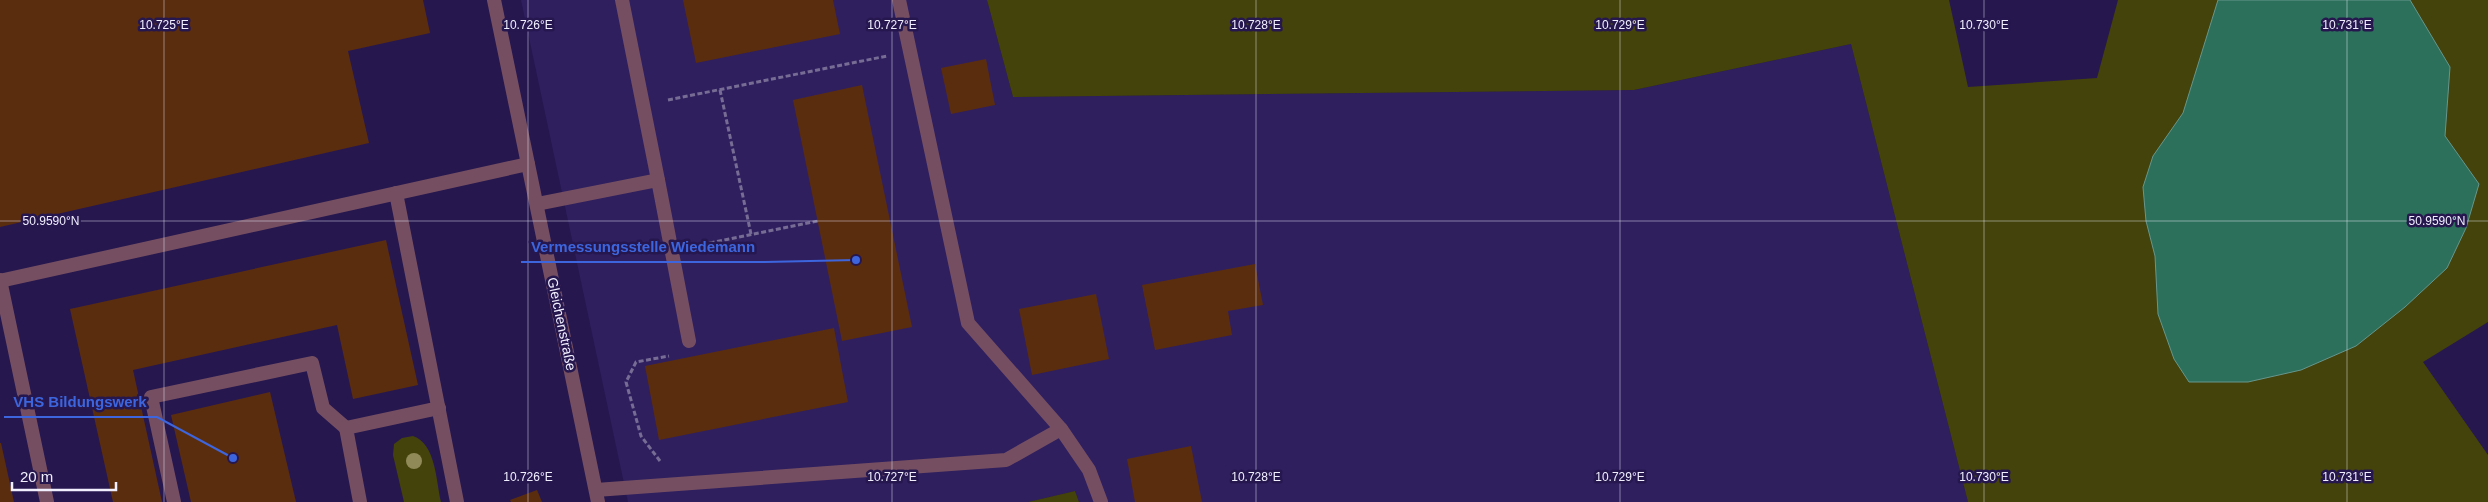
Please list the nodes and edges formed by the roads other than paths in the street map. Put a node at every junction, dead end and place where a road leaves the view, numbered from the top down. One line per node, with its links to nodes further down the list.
1 (494, 0): 4 (street, Gleichenstraße)
2 (622, 0): 5 (street)
3 (899, 0): 12 (street)
4 (528, 164): 6 (street); 7 (street, Gleichenstraße)
5 (658, 180): 7 (street); 9 (street)
6 (396, 193): 8 (street); 10 (street)
7 (536, 204): 13 (street, Gleichenstraße)
8 (0, 281): 14 (street)
9 (689, 341)
10 (439, 408): 11 (street); 17 (street)
11 (346, 428): 15 (street); 16 (street)
12 (1061, 429): 13 (street); 18 (street)
13 (597, 496)
14 (47, 502)
15 (174, 502)
16 (360, 502)
17 (457, 502)
18 (1101, 502)

